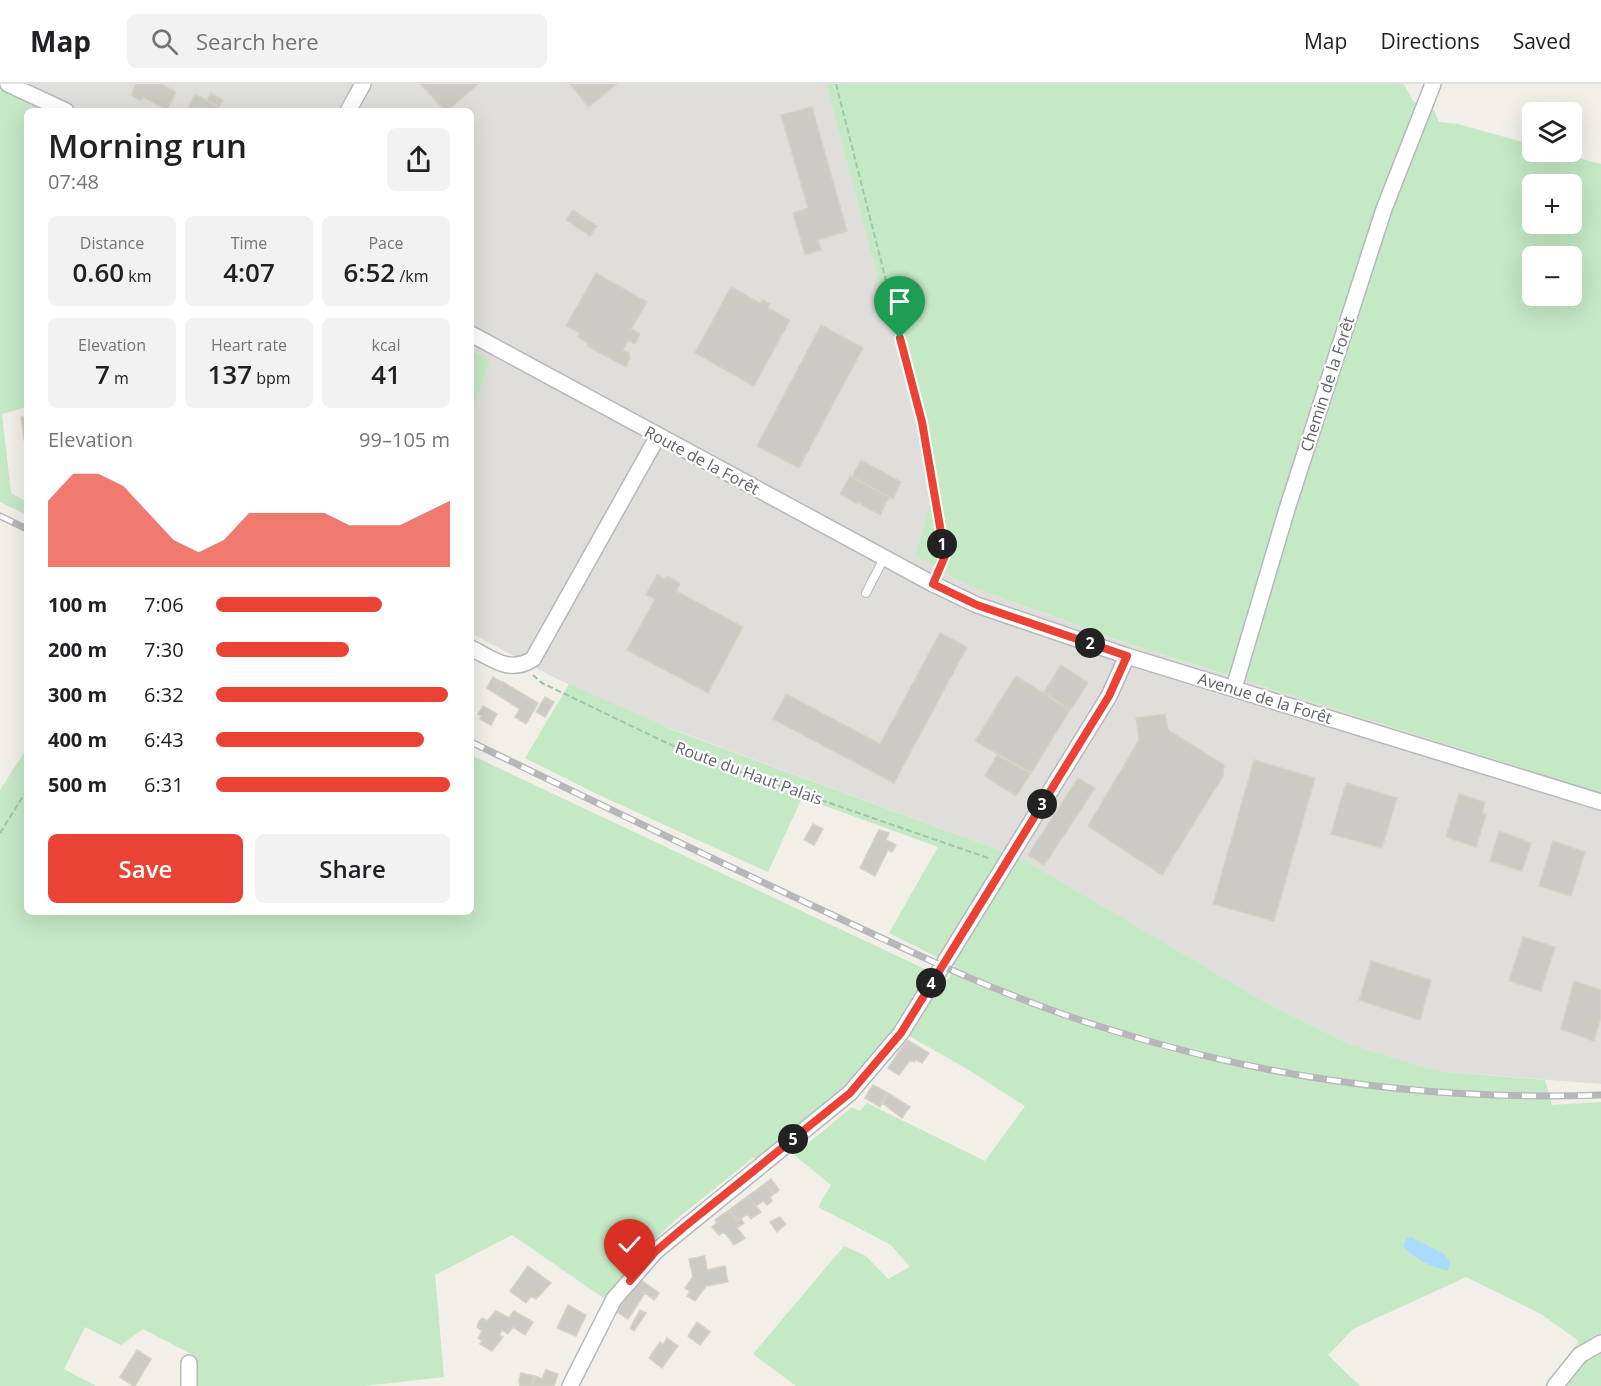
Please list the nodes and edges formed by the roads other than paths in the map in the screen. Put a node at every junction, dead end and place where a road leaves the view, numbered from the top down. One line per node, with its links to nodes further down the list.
1 (8, 84): 4 (street)
2 (363, 84): 5 (street)
3 (1433, 84): 13 (street, Chemin de la Forêt)
4 (60, 108)
5 (350, 108)
6 (474, 336): 7 (street, Route de la Forêt)
7 (658, 436): 8 (street, Route de la Forêt); 11 (street)
8 (884, 558): 9 (street, Route de la Forêt); 10 (lane)
9 (933, 584): 12 (street, Avenue de la Forêt)
10 (866, 593)
11 (474, 649)
12 (1127, 656): 13 (street, Avenue de la Forêt); 18 (street)
13 (1234, 688): 14 (street, Avenue de la Forêt)
14 (1601, 802)
15 (1601, 1343): 19 (street)
16 (189, 1363): 17 (street)
17 (189, 1386)
18 (570, 1386)
19 (1555, 1386)

